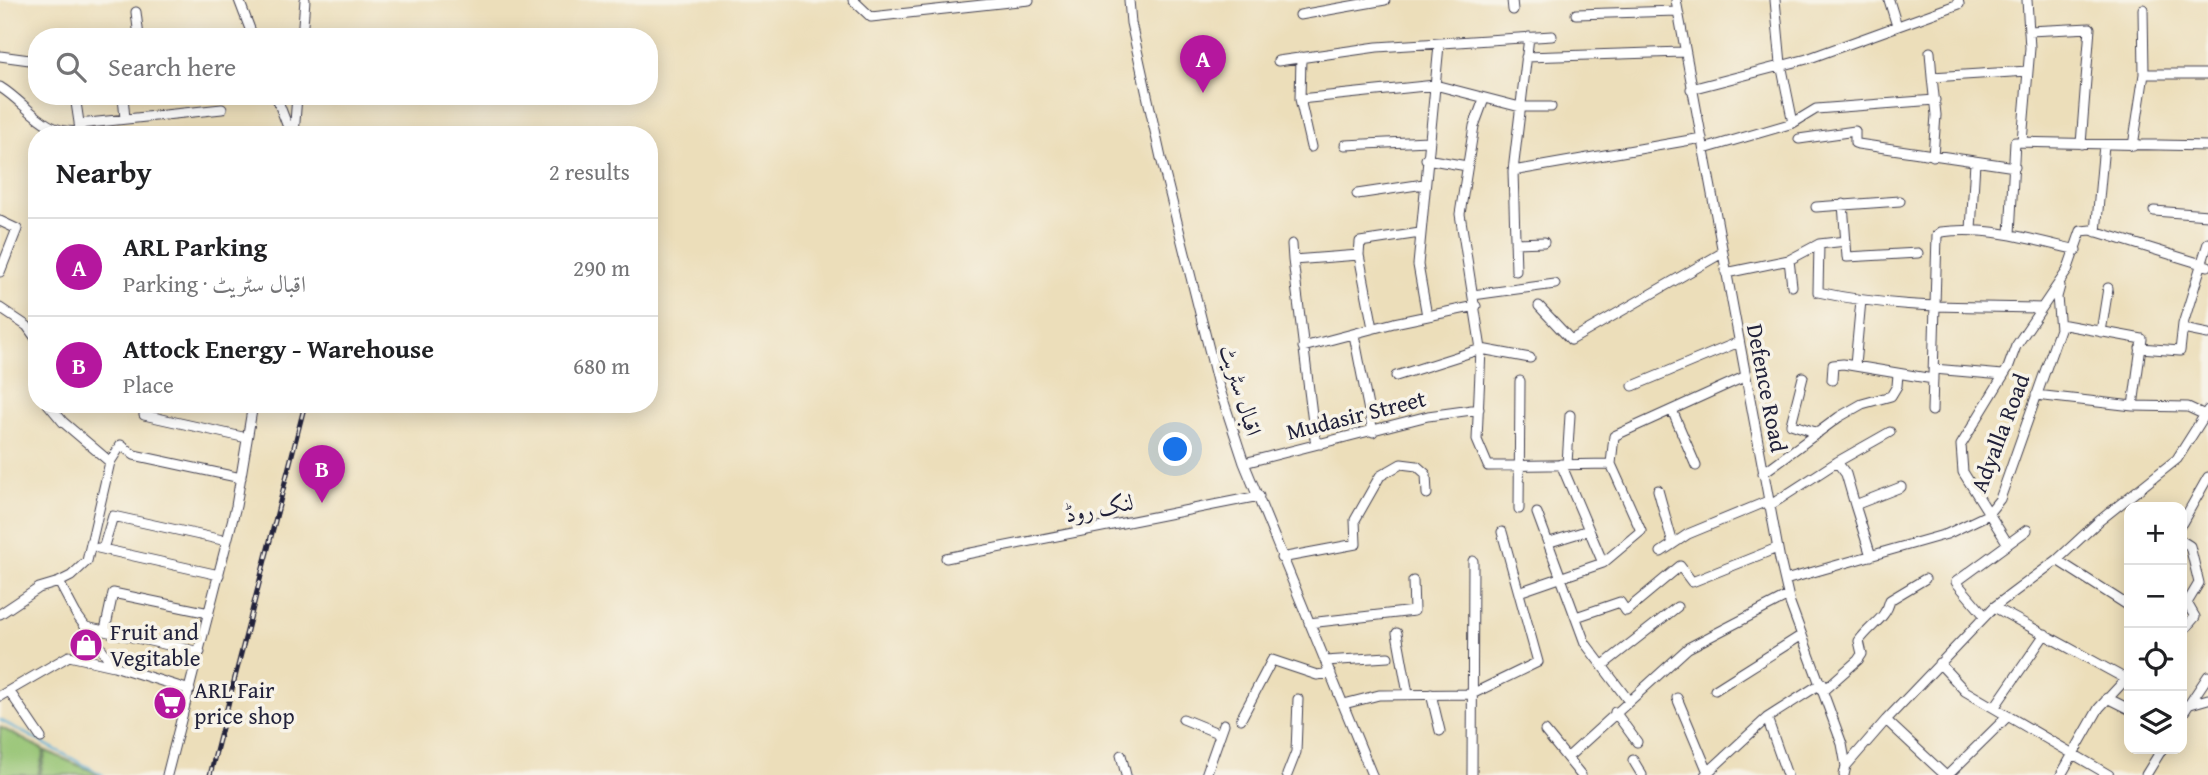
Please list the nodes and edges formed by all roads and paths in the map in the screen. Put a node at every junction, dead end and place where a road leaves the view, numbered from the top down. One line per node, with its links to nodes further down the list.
1 (239, 0): 21 (street)
2 (305, 0): 22 (street)
3 (1029, 0): 12 (street)
4 (1129, 0): 155 (street, اقبال سٹریٹ)
5 (1385, 0): 18 (street)
6 (1512, 0): 14 (street)
7 (1676, 0): 15 (street, Defence Road)
8 (1775, 0): 34 (street)
9 (1889, 0): 19 (street)
10 (1958, 0): 19 (street)
11 (2027, 0): 23 (street)
12 (855, 1)
13 (2143, 9): 36 (street)
14 (1513, 10)
15 (1677, 11): 17 (street); 27 (street, Defence Road)
16 (136, 12): 20 (street)
17 (1576, 14)
18 (1300, 15)
19 (1897, 26): 34 (street)
20 (138, 28)
21 (250, 28)
22 (303, 28)
23 (2029, 31): 35 (street); 63 (street)
24 (1552, 36): 25 (street)
25 (1529, 37): 26 (street); 31 (street)
26 (1439, 45): 30 (street); 39 (street)
27 (1683, 52): 31 (street); 41 (street, Defence Road)
28 (1930, 52): 38 (street)
29 (0, 56): 32 (street)
30 (1301, 57): 33 (street); 42 (street)
31 (1526, 57): 49 (street)
32 (28, 60)
33 (1278, 61)
34 (1781, 64): 41 (street); 53 (street)
35 (2028, 71): 38 (street); 62 (street)
36 (2144, 74): 37 (street); 66 (street)
37 (2208, 74)
38 (1932, 77): 44 (street)
39 (1435, 85): 42 (street); 43 (street); 61 (street)
40 (0, 87): 54 (street)
41 (1691, 89): 59 (street, Defence Road)
42 (1300, 99): 68 (street)
43 (1484, 99): 49 (street); 73 (street)
44 (1935, 100): 53 (street); 70 (street)
45 (76, 105): 55 (street)
46 (124, 105): 52 (street)
47 (280, 105): 57 (street)
48 (296, 105): 58 (street)
49 (1520, 107): 50 (street); 75 (street)
50 (1551, 107)
51 (222, 108): 52 (street)
52 (125, 119): 56 (street)
53 (1793, 123): 69 (street)
54 (47, 126)
55 (79, 126)
56 (96, 126)
57 (288, 126)
58 (293, 126)
59 (1702, 138): 69 (street, Defence Road); 75 (street)
60 (1799, 139): 70 (street)
61 (1428, 141): 64 (street); 71 (street)
62 (2022, 141): 63 (street); 74 (street)
63 (2081, 144): 65 (street)
64 (1345, 145)
65 (2104, 145): 66 (street); 85 (street)
66 (2133, 146): 67 (street)
67 (2208, 146)
68 (1311, 147)
69 (1703, 149): 95 (street, Defence Road)
70 (1933, 156): 72 (street)
71 (1426, 159): 73 (street); 76 (street)
72 (1975, 162): 74 (street); 84 (street)
73 (1466, 166): 108 (street)
74 (2015, 167): 87 (street)
75 (1513, 172): 90 (street)
76 (1424, 184): 77 (street); 86 (street)
77 (1357, 194)
78 (1900, 201): 79 (street)
79 (1843, 204): 80 (street); 88 (street)
80 (1816, 207)
81 (2154, 211): 82 (street)
82 (2208, 215)
83 (0, 221): 102 (street)
84 (1971, 230): 87 (street); 114 (street)
85 (2095, 232): 94 (street); 100 (street)
86 (1420, 233): 97 (street); 115 (street)
87 (2010, 234): 94 (street)
88 (1846, 241): 93 (street); 96 (street)
89 (1544, 242): 90 (street)
90 (1515, 243): 101 (street)
91 (2208, 243): 100 (street)
92 (1292, 244): 98 (street)
93 (1819, 244): 99 (street); 109 (street)
94 (2076, 250): 104 (street)
95 (1722, 253): 103 (street, Defence Road); 111 (street)
96 (1918, 253)
97 (1359, 255): 98 (street); 118 (street)
98 (1293, 260): 124 (street)
99 (1789, 260): 103 (street); 106 (street)
100 (2205, 265): 119 (street)
101 (1516, 271)
102 (0, 272)
103 (1726, 273): 123 (street, Defence Road)
104 (2061, 281): 113 (street); 116 (street, Adyalla Road)
105 (1555, 284): 108 (street)
106 (1792, 286)
107 (2108, 288): 120 (street)
108 (1474, 295): 110 (street)
109 (1861, 300): 114 (street); 128 (street)
110 (1476, 306): 115 (street); 126 (street)
111 (1539, 306)
112 (0, 308): 117 (street)
113 (2042, 308): 114 (street); 129 (street)
114 (1935, 309): 131 (street)
115 (1427, 316): 118 (street)
116 (2060, 324): 120 (street); 138 (street, Adyalla Road)
117 (28, 327)
118 (1373, 328): 122 (street)
119 (2183, 329): 121 (street); 125 (street)
120 (2101, 332): 125 (street)
121 (2208, 334)
122 (1354, 335): 124 (street); 148 (street)
123 (1739, 342): 133 (street, Defence Road); 137 (street)
124 (1303, 347): 152 (street)
125 (2140, 348): 139 (street)
126 (1481, 349): 127 (street); 132 (street); 140 (street)
127 (1530, 358)
128 (1855, 365): 130 (street); 135 (street)
129 (2006, 372): 131 (street); 172 (street)
130 (1898, 374): 131 (street); 150 (street)
131 (1933, 374): 142 (street)
132 (1396, 376)
133 (1744, 377): 141 (street); 160 (street, Defence Road)
134 (1803, 377): 150 (street)
135 (1832, 380)
136 (1520, 381): 158 (street)
137 (1633, 386)
138 (2036, 395): 139 (street); 172 (street, Adyalla Road)
139 (2133, 407): 145 (street)
140 (1479, 410): 148 (street, Mudasir Street); 158 (street)
141 (1672, 410): 157 (street); 159 (street)
142 (1932, 411)
143 (56, 413): 153 (street)
144 (251, 413): 151 (street)
145 (2206, 413): 189 (street)
146 (144, 415): 151 (street)
147 (1570, 415): 156 (street)
148 (1373, 432): 152 (street, Mudasir Street)
149 (1890, 432): 154 (street)
150 (1818, 433): 160 (street)
151 (247, 438): 162 (street)
152 (1321, 444): 155 (street, Mudasir Street)
153 (110, 462): 162 (street); 181 (street)
154 (1837, 462): 167 (street); 168 (street)
155 (1244, 463): 166 (street, اقبال سٹریٹ)
156 (1564, 464): 157 (street); 158 (street); 173 (street)
157 (1611, 464): 190 (street)
158 (1518, 465): 169 (street)
159 (1696, 466)
160 (1763, 474): 167 (street, Defence Road)
161 (2208, 477): 171 (street)
162 (242, 478): 176 (street)
163 (1901, 487): 168 (street)
164 (1658, 489): 178 (street)
165 (1427, 494): 187 (street)
166 (1259, 496): 186 (street, لنک روڈ); 187 (street, اقبال سٹریٹ)
167 (1769, 503): 178 (street); 182 (street, Defence Road)
168 (1855, 505): 185 (street)
169 (1519, 509)
170 (1537, 513): 177 (street)
171 (2187, 514)
172 (1987, 515): 179 (street); 185 (street, Adyalla Road)
173 (1589, 530): 177 (street); 190 (street)
174 (2027, 530): 179 (street)
175 (1502, 532): 197 (street)
176 (227, 541): 183 (street); 191 (street)
177 (1550, 542): 192 (street)
178 (1673, 544): 184 (street)
179 (2008, 544): 204 (street)
180 (2187, 544): 208 (street)
181 (90, 546): 183 (street); 196 (street)
182 (1777, 548): 194 (street, Defence Road); 205 (street)
183 (103, 549): 191 (street)
184 (1661, 552)
185 (1871, 556): 194 (street, Adyalla Road)
186 (946, 558)
187 (1281, 558): 206 (street, اقبال سٹریٹ)
188 (1473, 561): 229 (street)
189 (2057, 561): 199 (street); 201 (street)
190 (1603, 563): 192 (street)
191 (219, 575): 202 (street)
192 (1562, 576): 197 (street); 205 (street)
193 (1925, 579): 223 (street)
194 (1785, 580): 198 (street, Defence Road)
195 (1413, 581): 206 (street)
196 (60, 582): 203 (street); 207 (street)
197 (1519, 592): 229 (street)
198 (1788, 596): 212 (street, Defence Road); 235 (street)
199 (2124, 603)
200 (1677, 607): 217 (street)
201 (1994, 607): 204 (street); 211 (street)
202 (209, 613): 209 (street); 213 (street)
203 (0, 614)
204 (1985, 616): 216 (street)
205 (1576, 617): 217 (street)
206 (1309, 624): 215 (street, اقبال سٹریٹ)
207 (86, 627): 209 (street); 218 (street)
208 (2185, 628)
209 (105, 630): 213 (street)
210 (1397, 634): 227 (street)
211 (2045, 634): 220 (street); 240 (street)
212 (1802, 635): 223 (street, Defence Road); 225 (street)
213 (200, 652): 224 (street)
214 (1388, 657): 215 (street)
215 (1325, 661): 219 (street, اقبال سٹریٹ)
216 (1939, 663): 240 (street); 246 (street)
217 (1603, 665): 235 (street)
218 (114, 666): 224 (street); 226 (street)
219 (1331, 673): 237 (street, اقبال سٹریٹ); 245 (street)
220 (2124, 675)
221 (2208, 676): 236 (street)
222 (2124, 680): 232 (street)
223 (1823, 686): 243 (street); 258 (street, Defence Road)
224 (190, 690): 261 (street)
225 (1715, 690)
226 (10, 692): 230 (street); 251 (street)
227 (1408, 694): 228 (street); 237 (street)
228 (1431, 694): 229 (street); 248 (street)
229 (1472, 694): 265 (street)
230 (0, 696)
231 (1677, 698): 259 (street)
232 (2107, 698): 239 (street); 253 (street)
233 (1298, 699): 263 (street)
234 (2208, 699): 238 (street)
235 (1628, 700): 241 (street)
236 (2187, 703)
237 (1345, 704): 264 (street, اقبال سٹریٹ)
238 (2187, 705)
239 (2124, 706)
240 (1994, 708): 242 (street)
241 (1615, 712): 252 (street); 256 (street)
242 (2008, 716): 253 (street); 269 (street)
243 (1767, 718): 259 (street); 268 (street)
244 (1183, 719): 250 (street)
245 (1241, 719)
246 (1886, 720): 258 (street); 269 (street)
247 (1224, 724): 250 (street)
248 (1440, 731)
249 (1545, 731): 256 (street)
250 (1220, 734): 262 (street)
251 (41, 738)
252 (1637, 742)
253 (2073, 753): 270 (street); 271 (street)
254 (2159, 754): 272 (street)
255 (1121, 755): 260 (street)
256 (1567, 758): 266 (street)
257 (1633, 760): 267 (street)
258 (1845, 771)
259 (1709, 772)
260 (1123, 774)
261 (167, 775)
262 (1207, 775)
263 (1287, 775)
264 (1372, 775)
265 (1472, 775)
266 (1581, 775)
267 (1642, 775)
268 (1787, 775)
269 (1946, 775)
270 (2060, 775)
271 (2109, 775)
272 (2146, 775)

